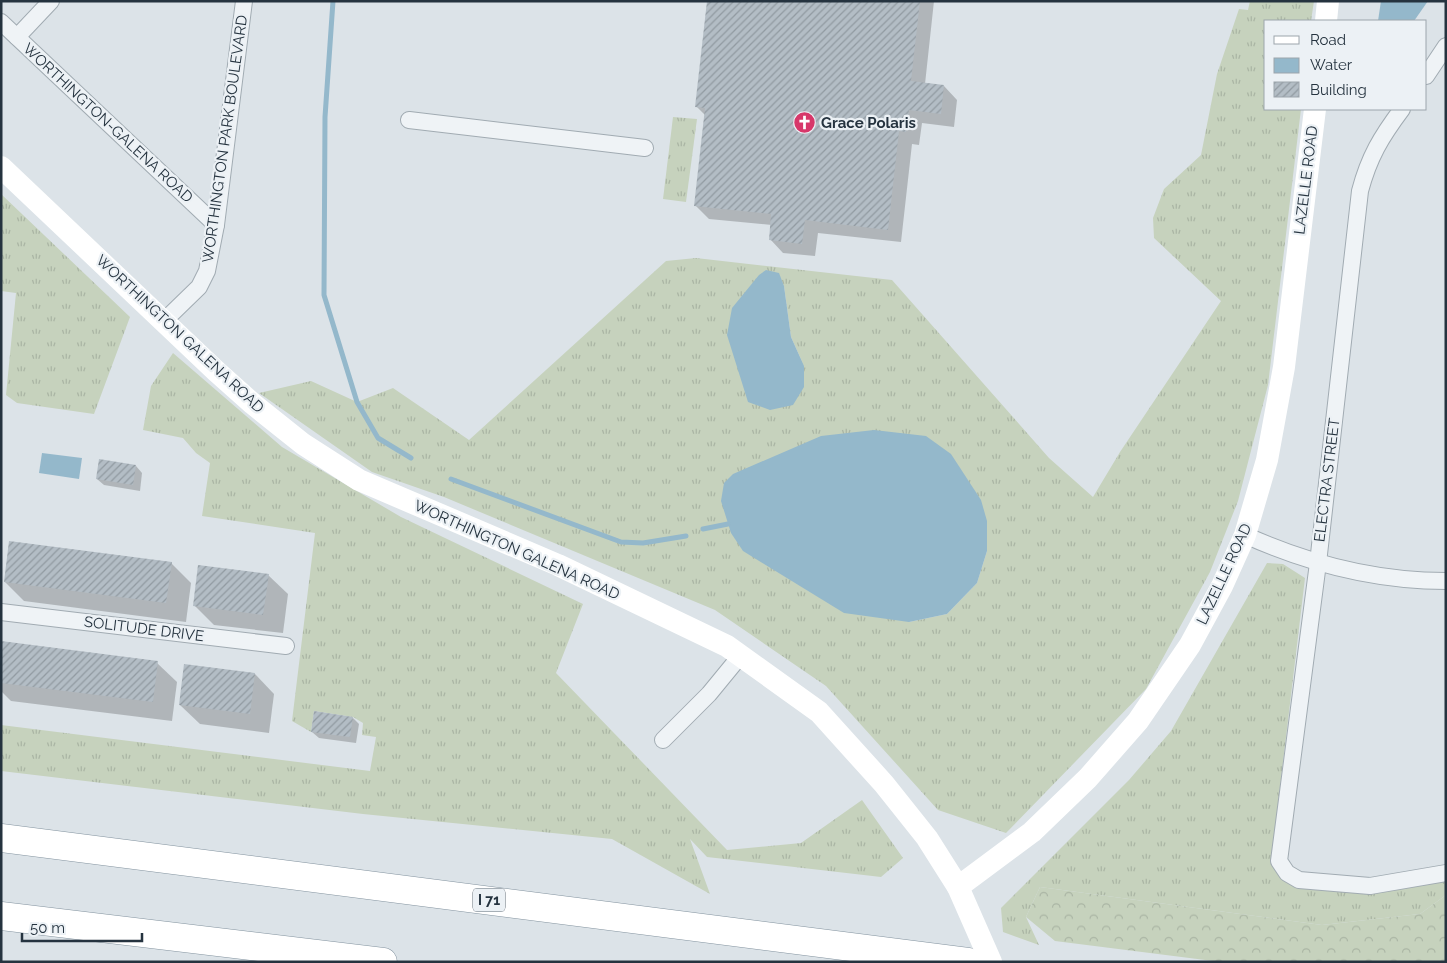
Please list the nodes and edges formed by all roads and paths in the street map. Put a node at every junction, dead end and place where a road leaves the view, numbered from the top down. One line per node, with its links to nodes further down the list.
1 (51, 1): 6 (street)
2 (244, 1): 14 (street, WORTHINGTON PARK BOULEVARD)
3 (1328, 1): 4 (street)
4 (1326, 20)
5 (1, 22): 6 (street, WORTHINGTON-GALENA ROAD)
6 (17, 37): 14 (street, WORTHINGTON-GALENA ROAD)
7 (1446, 46): 8 (street)
8 (1427, 74)
9 (1315, 110): 16 (street, LAZELLE ROAD)
10 (1401, 110): 17 (street, ELECTRA STREET)
11 (408, 120): 12 (street)
12 (645, 148)
13 (1, 166): 15 (street, WORTHINGTON GALENA ROAD)
14 (216, 224): 15 (street, WORTHINGTON PARK BOULEVARD)
15 (164, 321): 21 (street, WORTHINGTON GALENA ROAD)
16 (1245, 535): 17 (street); 25 (street, LAZELLE ROAD)
17 (1318, 563): 18 (street); 24 (street, ELECTRA STREET)
18 (1446, 582)
19 (1, 612): 20 (street, SOLITUDE DRIVE)
20 (286, 646)
21 (742, 655): 22 (street); 25 (street, WORTHINGTON GALENA ROAD)
22 (662, 740)
23 (1, 838): 28 (highway, I 71)
24 (1446, 873)
25 (958, 887): 29 (street, WORTHINGTON GALENA ROAD)
26 (1, 916): 27 (highway)
27 (383, 962)
28 (968, 962)
29 (991, 962)

